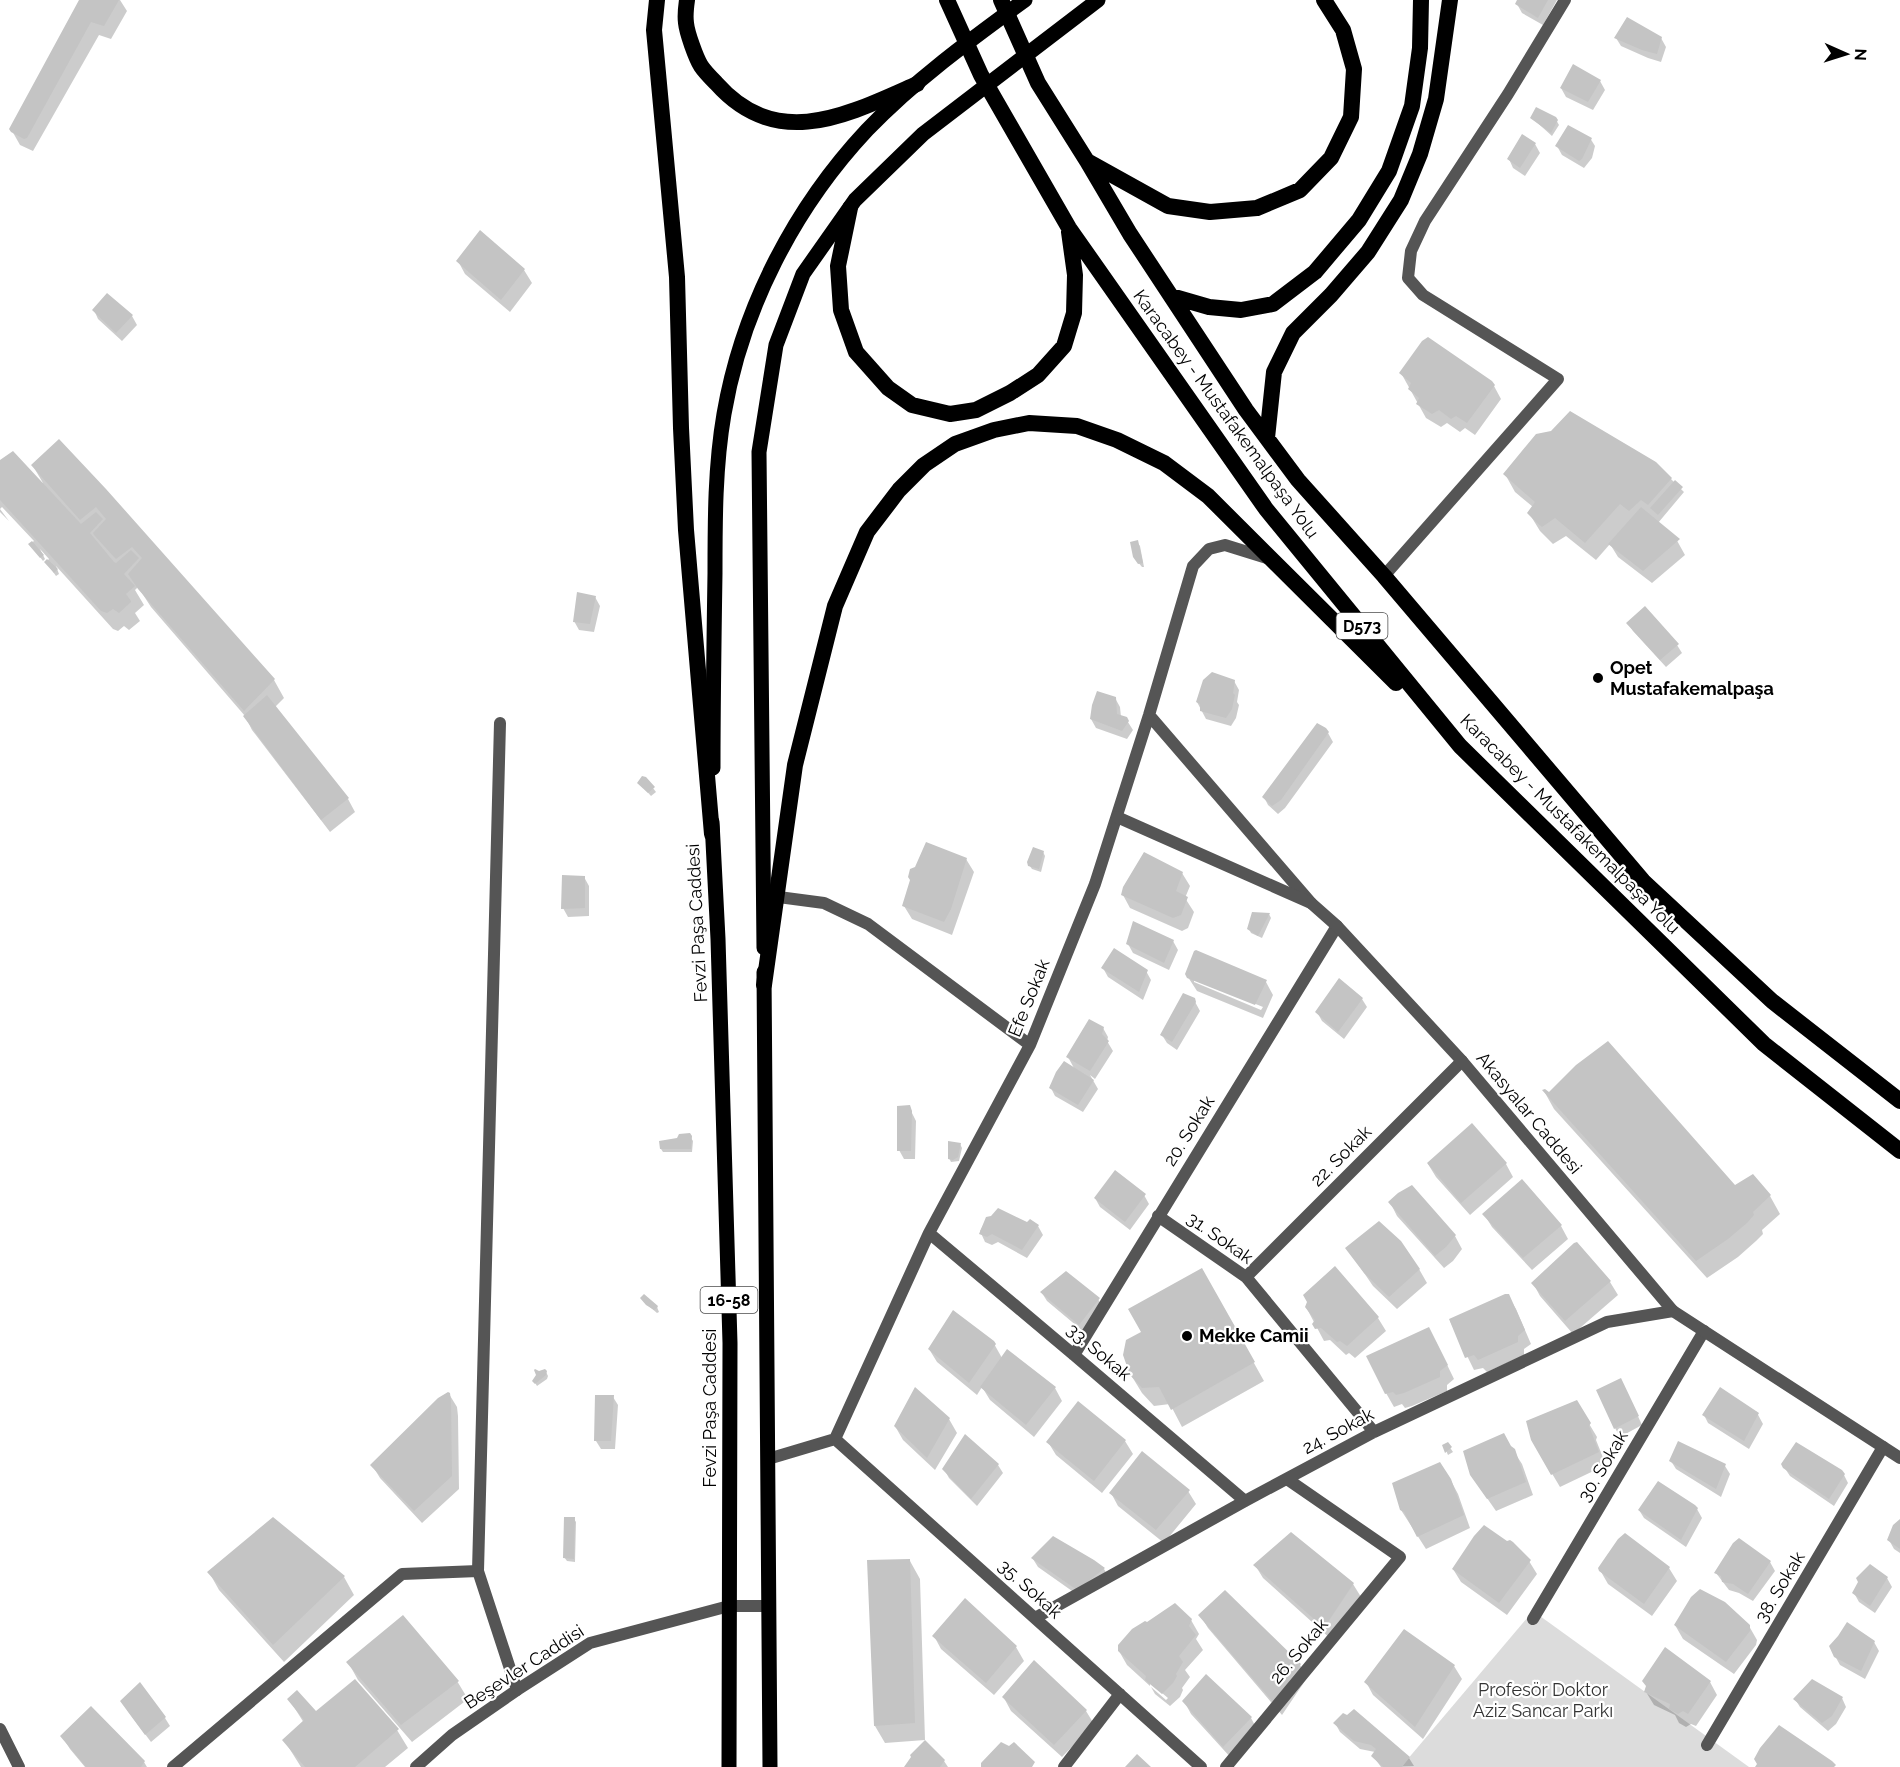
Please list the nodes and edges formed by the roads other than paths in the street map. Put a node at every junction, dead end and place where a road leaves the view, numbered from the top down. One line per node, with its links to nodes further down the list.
1 (657, 0): 23 (highway)
2 (687, 0): 11 (highway)
3 (947, 0): 14 (highway, Karacabey - Mustafakemalpaşa Yolu / D573)
4 (1001, 0): 12 (highway, Karacabey - Mustafakemalpaşa Yolu / D573)
5 (1025, 0): 11 (main road, Fevzi Paşa Caddesi)
6 (1098, 0): 13 (main road)
7 (1324, 0): 12 (highway)
8 (1421, 0): 15 (highway)
9 (1450, 0): 16 (highway)
10 (1565, 0): 18 (street)
11 (917, 84): 23 (main road, Fevzi Paşa Caddesi)
12 (1087, 160): 15 (highway, Karacabey - Mustafakemalpaşa Yolu / D573)
13 (850, 208): 14 (highway); 24 (main road)
14 (1069, 228): 21 (highway, Karacabey - Mustafakemalpaşa Yolu / D573)
15 (1171, 296): 16 (highway, Karacabey - Mustafakemalpaşa Yolu / D573)
16 (1267, 438): 18 (highway, Karacabey - Mustafakemalpaşa Yolu / D573)
17 (1272, 560): 19 (street, Efe Sokak); 21 (highway); 24 (highway)
18 (1384, 576): 30 (highway, Karacabey - Mustafakemalpaşa Yolu / D573)
19 (1149, 715): 22 (street, Efe Sokak); 25 (street)
20 (500, 723): 45 (street)
21 (1460, 746): 31 (highway, Karacabey - Mustafakemalpaşa Yolu / D573)
22 (1117, 817): 25 (street, Akasyalar Caddesi); 28 (street, Efe Sokak)
23 (712, 834): 46 (main road, Fevzi Paşa Caddesi / 16-58)
24 (770, 896): 27 (highway); 28 (street)
25 (1311, 903): 26 (street, Akasyalar Caddesi)
26 (1337, 926): 29 (street, Akasyalar Caddesi); 32 (street, 20. Sokak)
27 (764, 986): 42 (main road, 16-58)
28 (1030, 1045): 33 (street, Efe Sokak)
29 (1462, 1061): 34 (street, 22. Sokak); 35 (street, Akasyalar Caddesi)
30 (1900, 1101)
31 (1900, 1151)
32 (1158, 1216): 34 (street, 31. Sokak); 37 (street, 20. Sokak)
33 (929, 1233): 37 (street, 33. Sokak); 39 (street, Efe Sokak)
34 (1246, 1277): 38 (street, 31. Sokak)
35 (1673, 1311): 36 (street, Akasyalar Caddesi); 38 (street, 24. Sokak)
36 (1704, 1331): 40 (street, Akasyalar Caddesi); 49 (street, 30. Sokak)
37 (1074, 1355): 44 (street, 33. Sokak)
38 (1374, 1432): 43 (street, 24. Sokak)
39 (835, 1439): 42 (street); 48 (street, 35. Sokak)
40 (1883, 1448): 41 (street, Akasyalar Caddesi); 53 (street, 38. Sokak)
41 (1900, 1458)
42 (768, 1459): 47 (main road, 16-58)
43 (1287, 1479): 44 (street, 24. Sokak); 61 (street, 26. Sokak)
44 (1245, 1501): 48 (street, 24. Sokak)
45 (478, 1571): 50 (street); 55 (street)
46 (729, 1606): 47 (street, Beşevler Caddisi); 50 (street, Beşevler Caddisi); 57 (main road, Fevzi Paşa Caddesi / 16-58)
47 (770, 1606): 58 (main road, 16-58)
48 (1035, 1618): 51 (street, 35. Sokak)
49 (1533, 1619)
50 (517, 1690): 56 (street, Beşevler Caddisi)
51 (1120, 1694): 59 (street); 60 (street, 35. Sokak)
52 (0, 1729): 54 (street)
53 (1707, 1745)
54 (19, 1767)
55 (172, 1767)
56 (416, 1767)
57 (729, 1767)
58 (770, 1767)
59 (1065, 1767)
60 (1201, 1767)
61 (1226, 1767)

